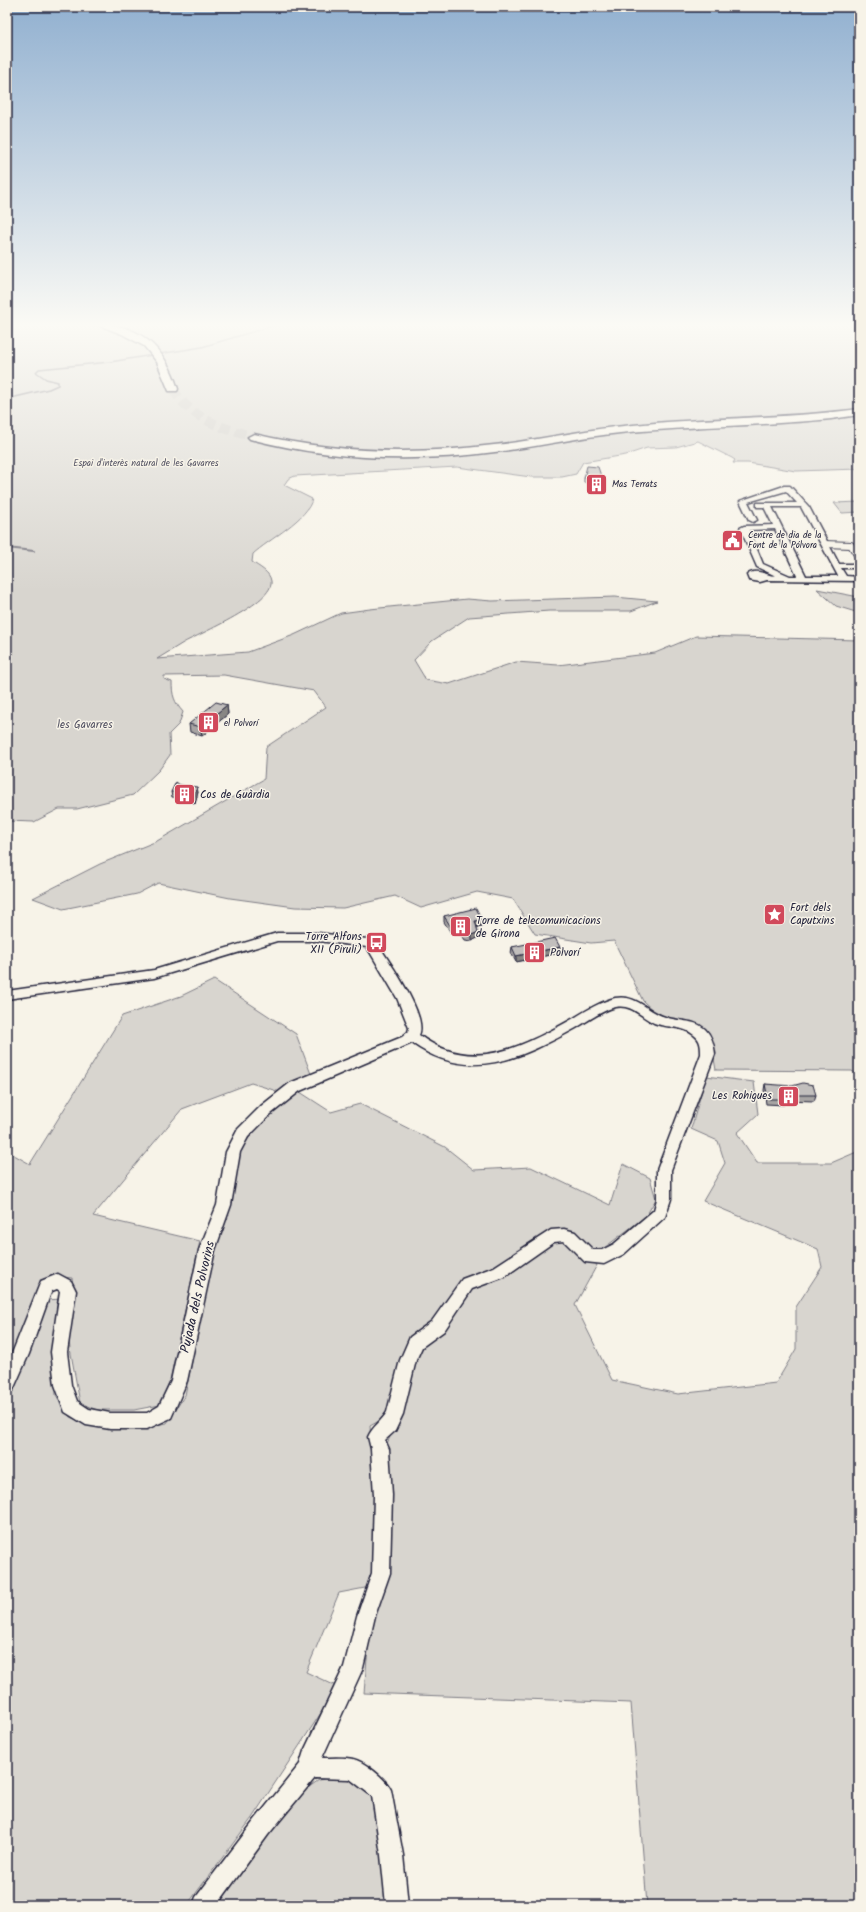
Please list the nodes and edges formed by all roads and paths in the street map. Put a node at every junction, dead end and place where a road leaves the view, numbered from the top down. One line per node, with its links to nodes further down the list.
1 (857, 412): 2 (highway)
2 (254, 437)
3 (746, 505): 4 (street); 5 (street); 6 (street)
4 (767, 505): 5 (street); 7 (street)
5 (803, 505): 8 (street)
6 (753, 520)
7 (778, 527): 13 (street); 14 (street)
8 (825, 544): 9 (street); 10 (street)
9 (859, 558)
10 (837, 566): 11 (street); 15 (street)
11 (859, 566)
12 (766, 578): 13 (street)
13 (791, 579): 14 (street)
14 (803, 579): 15 (street)
15 (844, 579): 16 (street)
16 (859, 579)
17 (7, 995): 18 (street)
18 (412, 1036): 19 (street, Pujada dels Polvorins); 20 (street)
19 (7, 1384)
20 (310, 1768): 21 (street); 22 (street)
21 (204, 1905)
22 (397, 1905)

